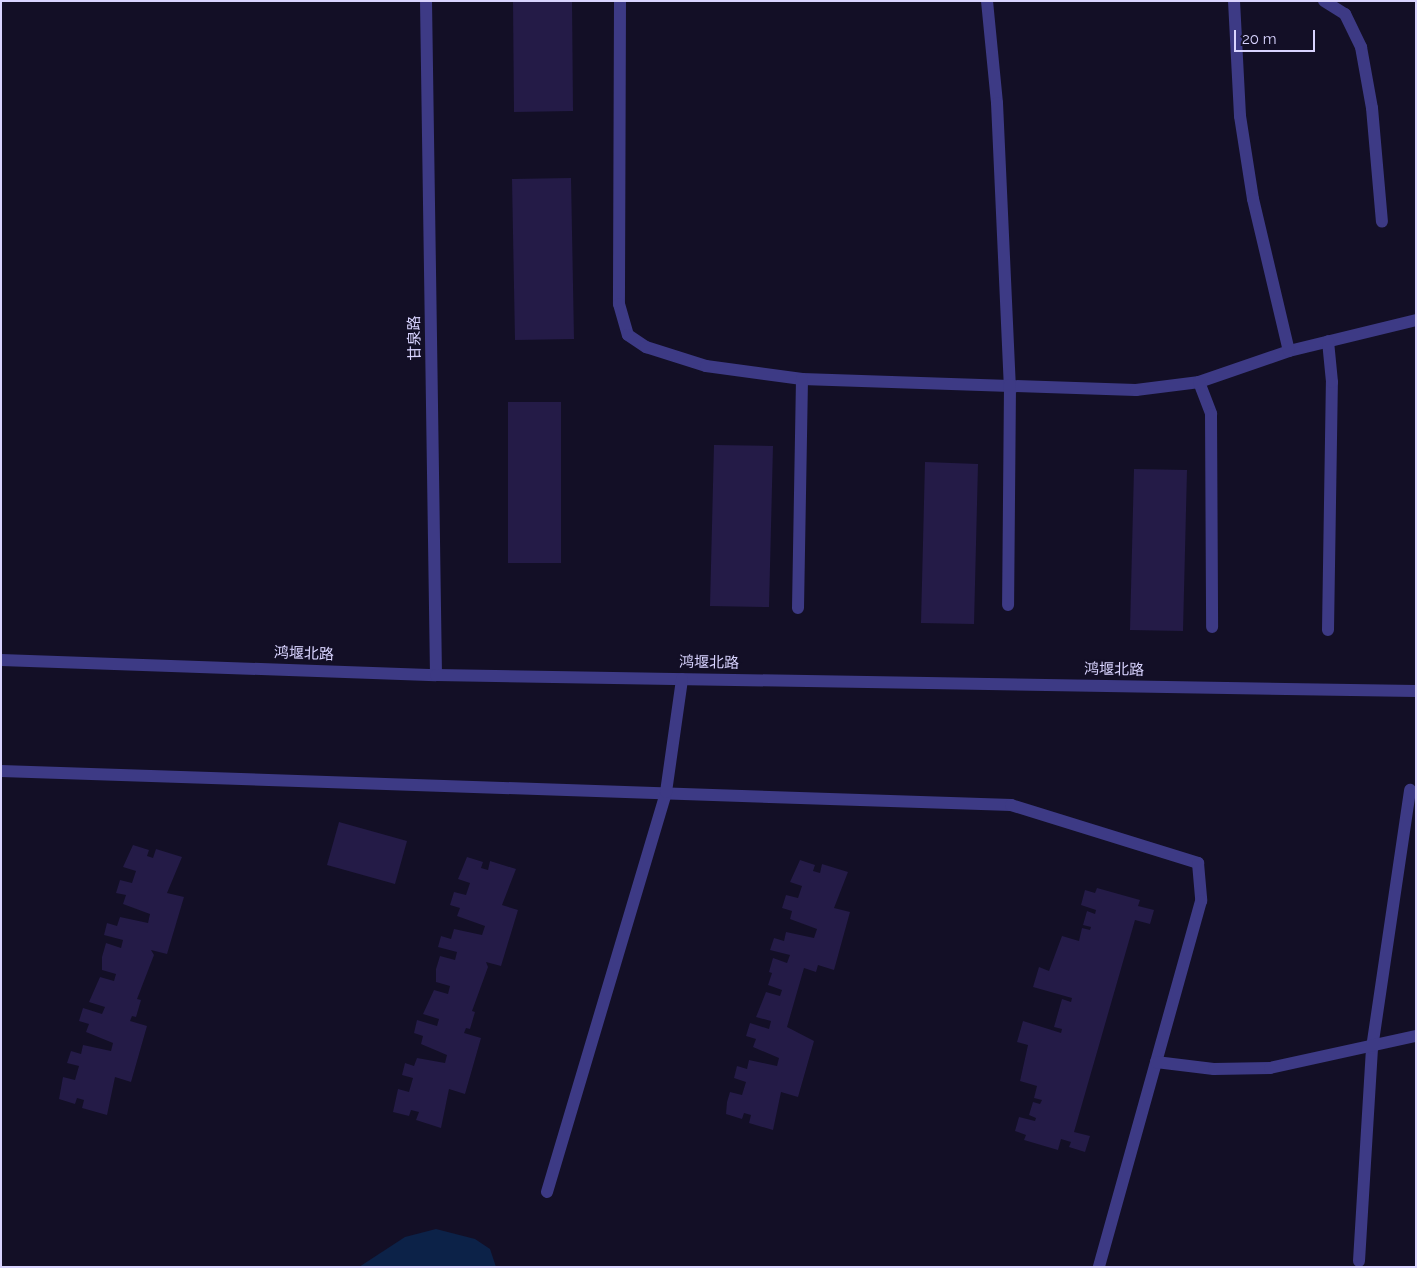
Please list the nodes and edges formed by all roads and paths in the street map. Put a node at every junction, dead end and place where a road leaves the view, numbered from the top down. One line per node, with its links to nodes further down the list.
1 (426, 1): 18 (street, 甘泉路)
2 (620, 1): 10 (street)
3 (987, 1): 12 (street)
4 (1234, 1): 9 (street)
5 (1324, 1): 6 (street)
6 (1382, 222)
7 (1416, 320): 8 (street)
8 (1328, 342): 9 (street); 16 (street)
9 (1288, 351): 11 (street)
10 (802, 379): 12 (street); 14 (street)
11 (1199, 382): 12 (street); 15 (street)
12 (1010, 385): 13 (street)
13 (1008, 605)
14 (798, 608)
15 (1212, 627)
16 (1328, 630)
17 (1, 660): 18 (street, 鸿堰北路)
18 (436, 675): 19 (street, 鸿堰北路)
19 (682, 679): 20 (street, 鸿堰北路); 23 (street)
20 (1416, 691)
21 (1, 771): 23 (street)
22 (1410, 790): 25 (street)
23 (666, 792): 26 (street); 27 (street)
24 (1416, 1036): 25 (street)
25 (1372, 1048): 26 (street); 28 (street)
26 (1156, 1062): 29 (street)
27 (547, 1192)
28 (1359, 1261)
29 (1099, 1267)

